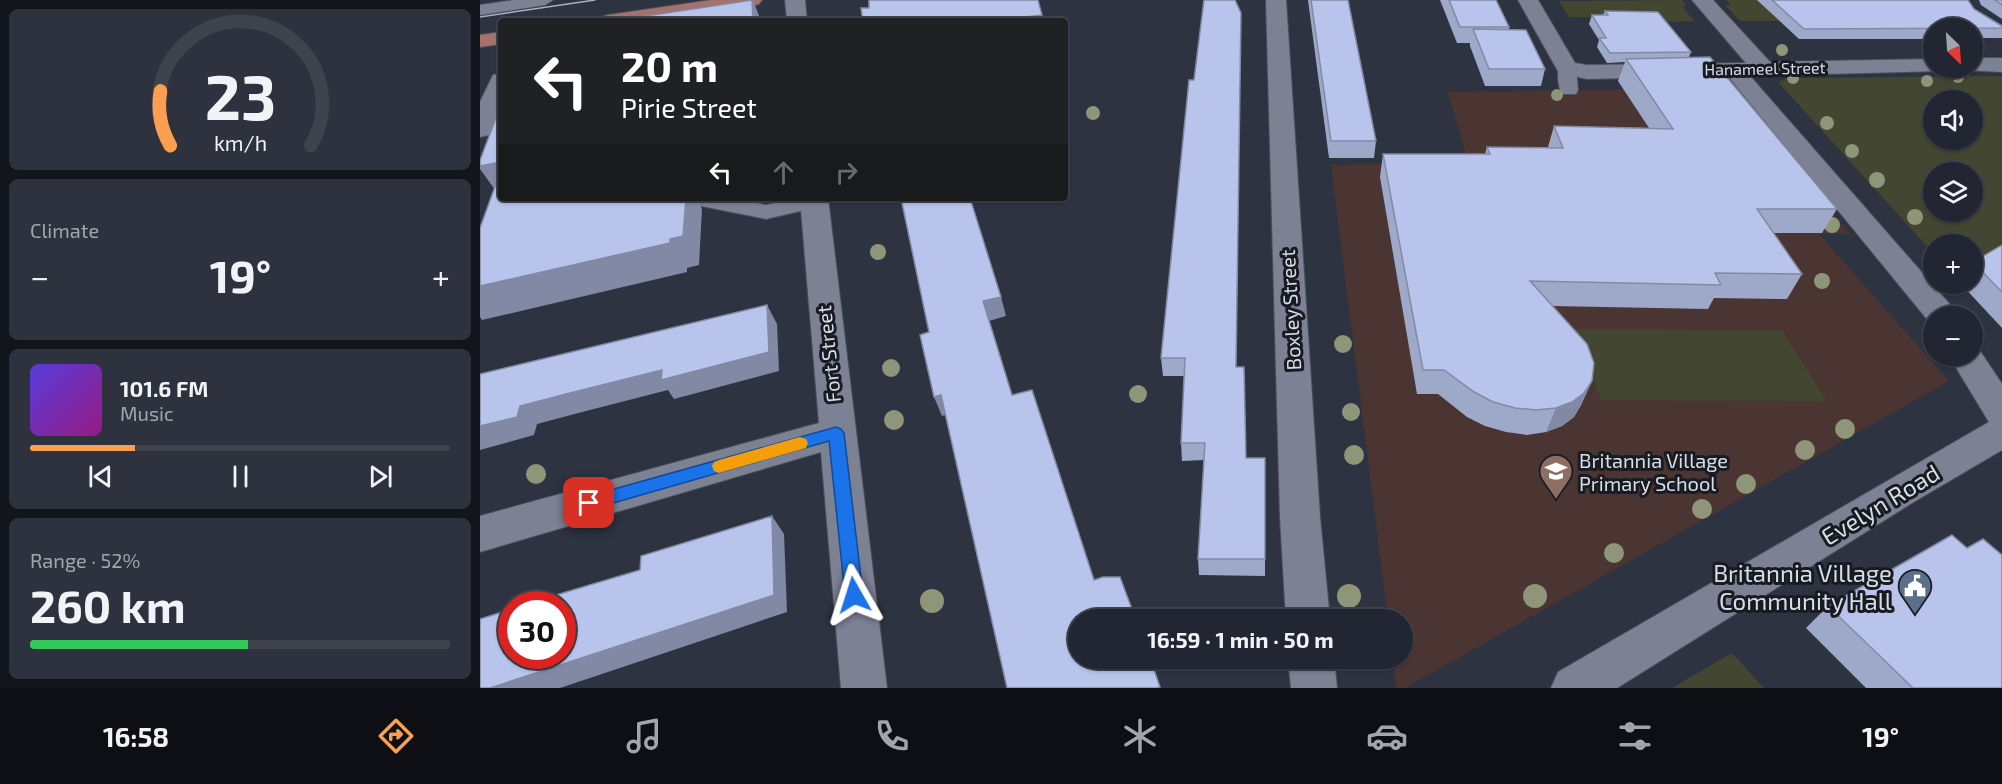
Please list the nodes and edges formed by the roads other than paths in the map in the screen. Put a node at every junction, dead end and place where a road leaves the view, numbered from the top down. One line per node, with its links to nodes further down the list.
1 (545, 0): 7 (lane)
2 (752, 0): 8 (main road)
3 (795, 0): 9 (street)
4 (1276, 0): 27 (street, Boxley Street)
5 (1528, 0): 15 (street, Hanameel Street)
6 (1702, 0): 15 (street)
7 (480, 10)
8 (629, 18)
9 (796, 18)
10 (498, 38): 11 (main road)
11 (480, 41)
12 (1983, 65): 13 (street)
13 (2002, 65)
14 (1923, 66): 15 (street, Hanameel Street)
15 (1751, 72): 21 (street)
16 (498, 87): 17 (street)
17 (480, 130)
18 (709, 201): 19 (lane)
19 (807, 201)
20 (814, 201): 25 (street, Fort Street)
21 (1934, 306)
22 (1972, 366): 23 (street)
23 (2002, 413)
24 (2002, 432): 31 (street, Evelyn Road)
25 (836, 433): 26 (street); 29 (street, Fort Street)
26 (480, 534)
27 (1307, 609)
28 (1312, 669): 30 (street)
29 (864, 688)
30 (1314, 688)
31 (1574, 688)

